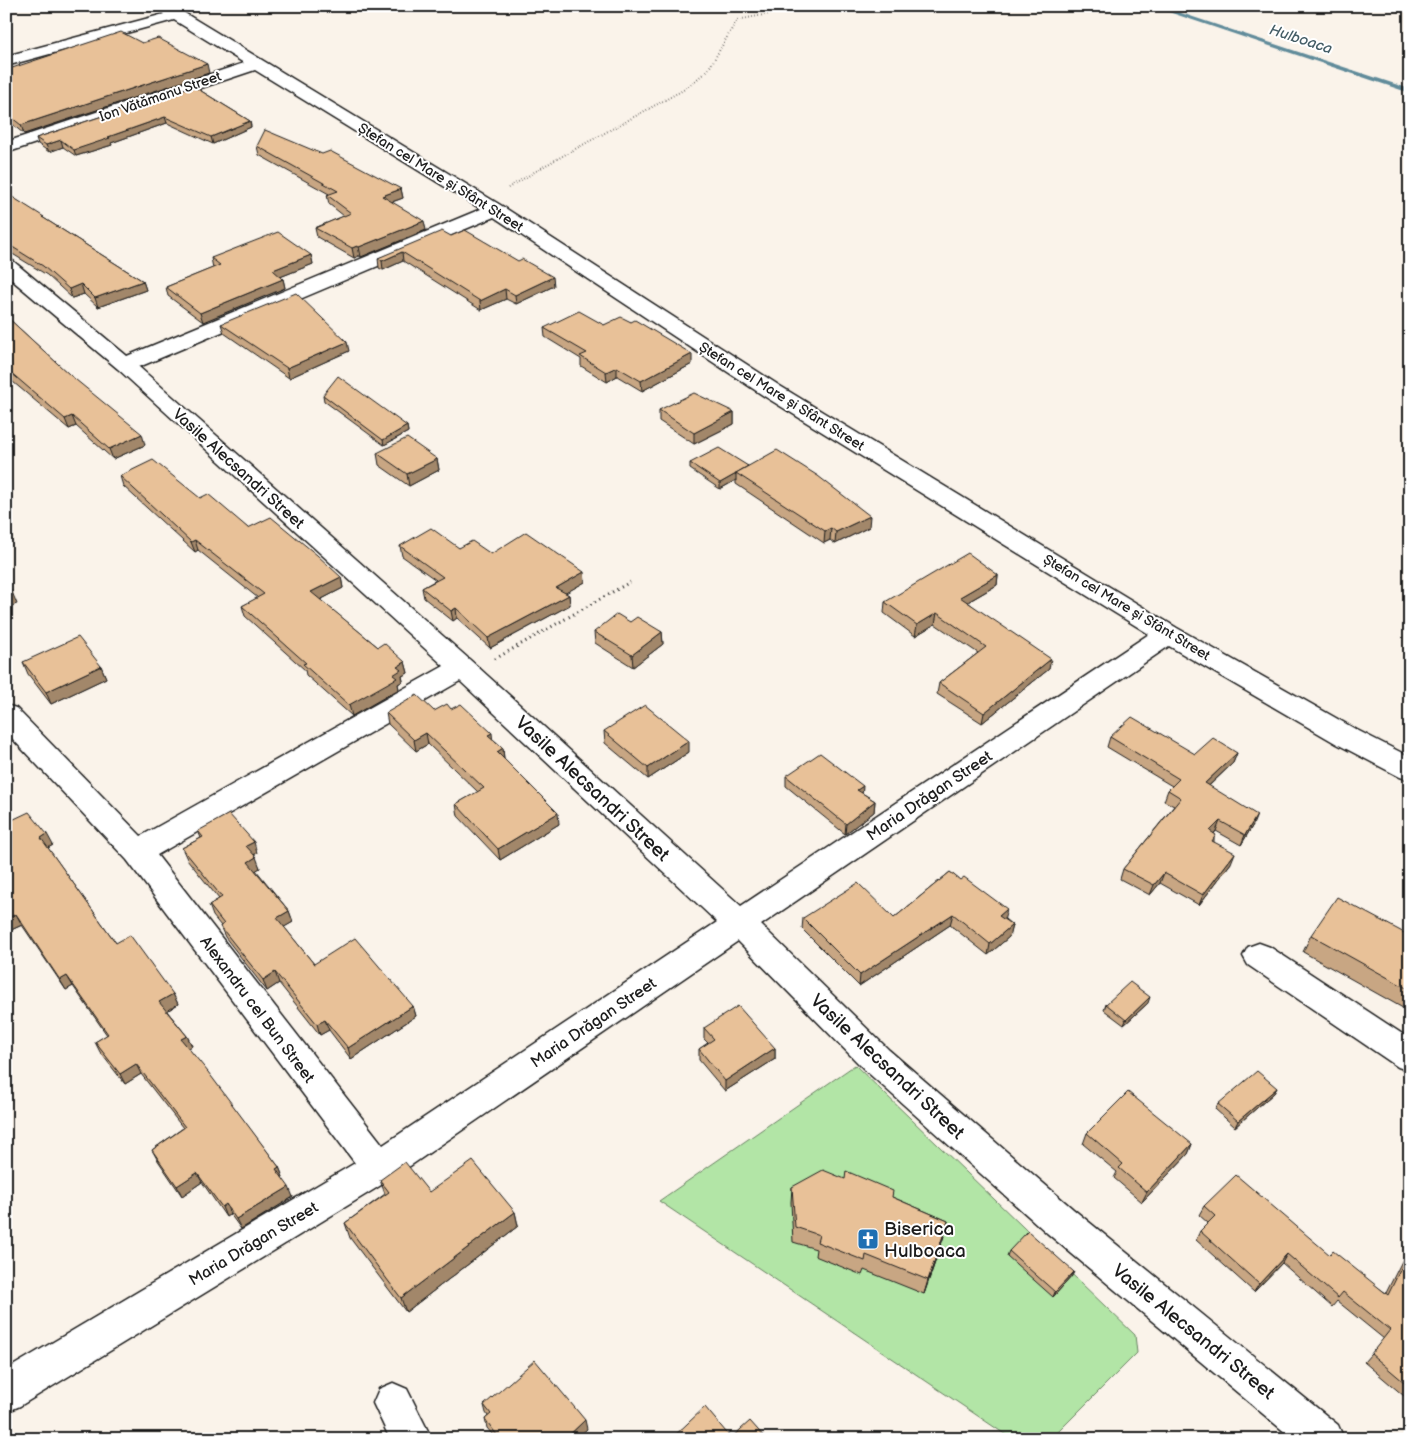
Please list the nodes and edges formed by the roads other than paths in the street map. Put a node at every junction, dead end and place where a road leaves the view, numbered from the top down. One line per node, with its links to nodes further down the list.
1 (169, 10): 2 (street); 3 (street, Ștefan cel Mare și Sfânt Street)
2 (6, 61)
3 (256, 64): 4 (street, Ion Vătămanu Street); 5 (street, Ștefan cel Mare și Sfânt Street)
4 (6, 148)
5 (490, 206): 7 (street); 8 (street, Ștefan cel Mare și Sfânt Street)
6 (6, 265): 7 (street, Vasile Alecsandri Street)
7 (125, 365): 9 (street, Vasile Alecsandri Street)
8 (1168, 634): 11 (street, Ștefan cel Mare și Sfânt Street); 13 (street, Maria Drăgan Street)
9 (465, 671): 12 (street); 13 (street, Vasile Alecsandri Street)
10 (6, 715): 12 (street, Alexandru cel Bun Street)
11 (1410, 770)
12 (138, 852): 16 (street, Alexandru cel Bun Street)
13 (739, 924): 16 (street, Maria Drăgan Street); 20 (street, Vasile Alecsandri Street)
14 (1259, 956): 15 (street)
15 (1410, 1057)
16 (379, 1167): 17 (street, Maria Drăgan Street)
17 (6, 1392)
18 (393, 1403): 19 (street)
19 (412, 1439)
20 (1324, 1439)

